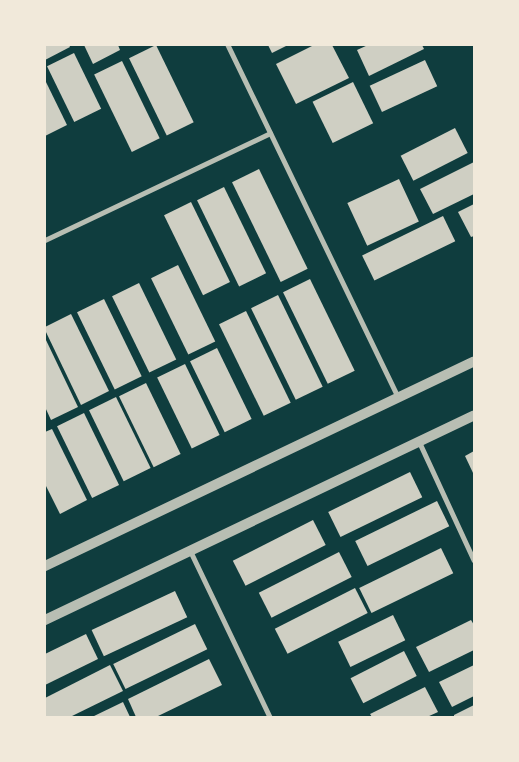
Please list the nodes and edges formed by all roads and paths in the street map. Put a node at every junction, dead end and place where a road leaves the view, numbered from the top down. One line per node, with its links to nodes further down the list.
1 (228, 45): 2 (lane)
2 (270, 133): 3 (lane); 5 (lane)
3 (45, 240)
4 (474, 361): 5 (street)
5 (398, 397): 10 (street)
6 (474, 415): 7 (street)
7 (419, 441): 8 (street); 9 (lane)
8 (190, 550): 11 (street); 12 (lane)
9 (474, 560)
10 (45, 566)
11 (45, 620)
12 (270, 717)

